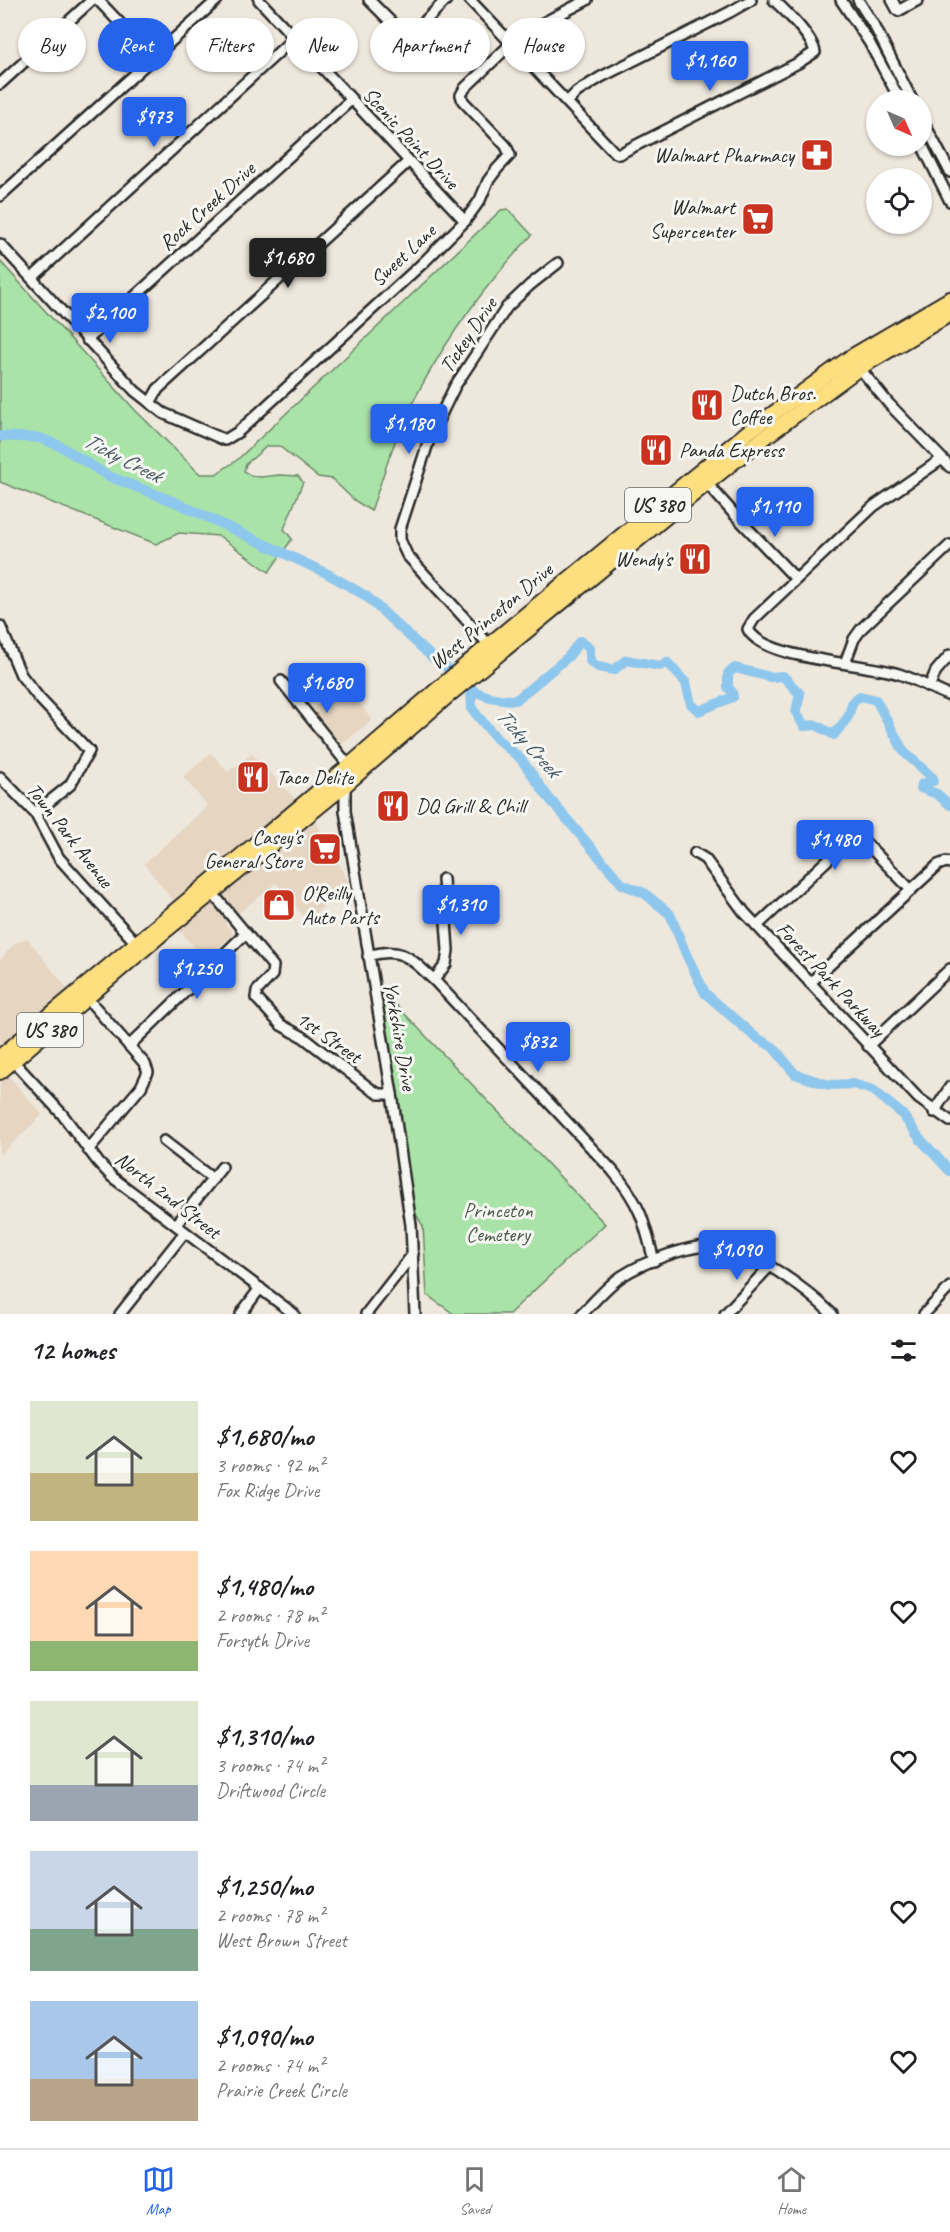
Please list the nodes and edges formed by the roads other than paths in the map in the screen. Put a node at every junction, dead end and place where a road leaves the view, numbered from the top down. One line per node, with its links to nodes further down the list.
1 (92, 0): 27 (street)
2 (98, 0): 15 (street)
3 (217, 0): 19 (street)
4 (259, 0): 17 (street, Scenic Point Drive)
5 (369, 0): 6 (street)
6 (446, 0)
7 (470, 0): 18 (street)
8 (587, 0): 16 (street)
9 (751, 0): 31 (street)
10 (774, 0): 31 (street)
11 (841, 0): 26 (street)
12 (858, 0): 25 (street)
13 (892, 0): 14 (street)
14 (918, 0)
15 (115, 18)
16 (553, 18)
17 (286, 31)
18 (502, 33)
19 (174, 39)
20 (286, 45): 43 (street)
21 (502, 51): 40 (street, Sweet Lane)
22 (137, 72): 38 (street)
23 (325, 72): 30 (street, Scenic Point Drive)
24 (539, 72): 31 (street)
25 (898, 72): 26 (street); 29 (street)
26 (888, 77): 28 (street)
27 (0, 84)
28 (895, 90)
29 (907, 90)
30 (351, 99): 36 (street, Scenic Point Drive); 46 (street, Rock Creek Drive)
31 (567, 102)
32 (932, 138): 34 (street)
33 (932, 146): 34 (street)
34 (936, 146): 37 (street)
35 (928, 156): 39 (street)
36 (408, 162): 40 (street, Scenic Point Drive); 49 (street)
37 (950, 172)
38 (0, 196)
39 (950, 201)
40 (465, 221): 49 (street, Sweet Lane)
41 (0, 244): 43 (street)
42 (558, 263): 56 (street, Tickey Drive)
43 (32, 278): 46 (street)
44 (950, 299): 47 (highway, West Princeton Drive / US 380)
45 (950, 314): 48 (highway, West Princeton Drive / US 380)
46 (87, 340): 49 (street)
47 (851, 357): 48 (street); 52 (highway, West Princeton Drive / US 380)
48 (859, 368): 50 (street); 52 (highway, West Princeton Drive / US 380)
49 (150, 403)
50 (942, 459): 51 (street); 54 (street)
51 (950, 468)
52 (702, 478): 54 (street); 56 (highway, West Princeton Drive / US 380)
53 (950, 545): 58 (street)
54 (796, 579): 58 (street)
55 (0, 626): 66 (street)
56 (493, 650): 61 (highway, West Princeton Drive / US 380)
57 (950, 655): 60 (street)
58 (845, 663): 60 (street)
59 (281, 681): 63 (street)
60 (929, 687): 62 (street)
61 (446, 689): 63 (highway, West Princeton Drive / US 380); 65 (highway, West Princeton Drive / US 380)
62 (950, 696)
63 (349, 766): 65 (street, Yorkshire Drive); 70 (highway, West Princeton Drive / US 380)
64 (0, 777): 66 (street, Town Park Avenue)
65 (345, 785): 70 (highway, West Princeton Drive / US 380); 75 (street, Yorkshire Drive)
66 (35, 813): 74 (street, Town Park Avenue)
67 (695, 853): 72 (street, Forest Park Parkway)
68 (948, 863): 71 (street)
69 (442, 879): 77 (street)
70 (208, 889): 73 (street); 74 (highway, West Princeton Drive / US 380); 79 (highway, West Princeton Drive / US 380)
71 (910, 890): 72 (street); 78 (street)
72 (757, 926): 78 (street, Forest Park Parkway)
73 (245, 934): 80 (street); 85 (street, 1st Street)
74 (136, 943): 79 (highway, West Princeton Drive / US 380)
75 (368, 956): 77 (street); 85 (street, Yorkshire Drive)
76 (950, 969): 81 (street)
77 (434, 980): 95 (street)
78 (810, 983): 81 (street, Forest Park Parkway)
79 (83, 995): 80 (street); 82 (highway, US 380)
80 (129, 1046): 89 (street)
81 (868, 1046): 86 (street, Forest Park Parkway)
82 (6, 1059): 83 (highway, US 380); 89 (street, North 2nd Street)
83 (0, 1072)
84 (950, 1087): 86 (street)
85 (392, 1094): 94 (street, Yorkshire Drive)
86 (934, 1112): 87 (street, Forest Park Parkway)
87 (950, 1121)
88 (164, 1141): 91 (street)
89 (88, 1150): 92 (street, North 2nd Street)
90 (222, 1167): 91 (street)
91 (213, 1179): 92 (street)
92 (176, 1225): 93 (street, North 2nd Street)
93 (185, 1232): 98 (street, North 2nd Street); 100 (street)
94 (413, 1254): 103 (street); 104 (street, Yorkshire Drive)
95 (654, 1261): 96 (street); 105 (street)
96 (768, 1267): 99 (street); 106 (street)
97 (950, 1287): 107 (street)
98 (260, 1288): 101 (street); 102 (street, North 2nd Street)
99 (826, 1312)
100 (122, 1313)
101 (241, 1314)
102 (294, 1314)
103 (366, 1314)
104 (415, 1314)
105 (582, 1314)
106 (725, 1314)
107 (924, 1314)

